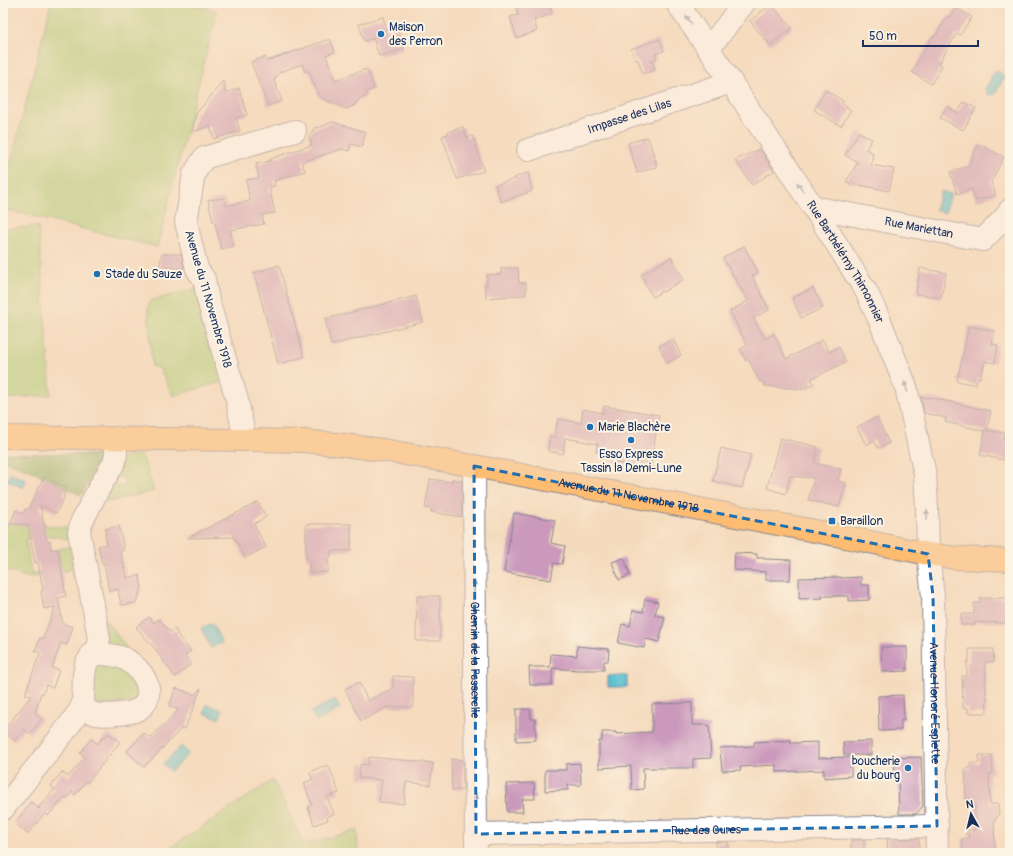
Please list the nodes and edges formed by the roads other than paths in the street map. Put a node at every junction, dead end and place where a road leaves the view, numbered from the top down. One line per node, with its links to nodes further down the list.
1 (677, 3): 3 (street, Rue Barthélémy Thimonnier, one-way to 1)
2 (744, 3): 3 (street)
3 (708, 48): 4 (street, Rue Barthélémy Thimonnier)
4 (731, 82): 6 (street, Impasse des Lilas); 8 (street, Rue Barthélémy Thimonnier, one-way to 4)
5 (295, 131): 11 (street, Avenue du 11 Novembre 1918)
6 (528, 150)
7 (1010, 210): 8 (street, Rue Mariettan)
8 (817, 213): 13 (street, Rue Barthélémy Thimonnier, one-way to 8)
9 (3, 437): 10 (main road, Avenue du 11 Novembre 1918)
10 (116, 438): 11 (main road, Avenue du 11 Novembre 1918); 15 (street)
11 (245, 440): 12 (main road, Avenue du 11 Novembre 1918)
12 (474, 466): 13 (main road, Avenue du 11 Novembre 1918); 19 (street, Chemin de la Passerelle, one-way to 12)
13 (928, 554): 14 (main road, Avenue du 11 Novembre 1918); 18 (street, Avenue Honoré Esplette)
14 (1010, 560)
15 (92, 653): 16 (street); 16 (street)
16 (82, 707): 17 (street)
17 (3, 809)
18 (937, 826): 19 (street, Rue des Cures); 20 (street, Avenue Honoré Esplette)
19 (476, 844)
20 (937, 853)

